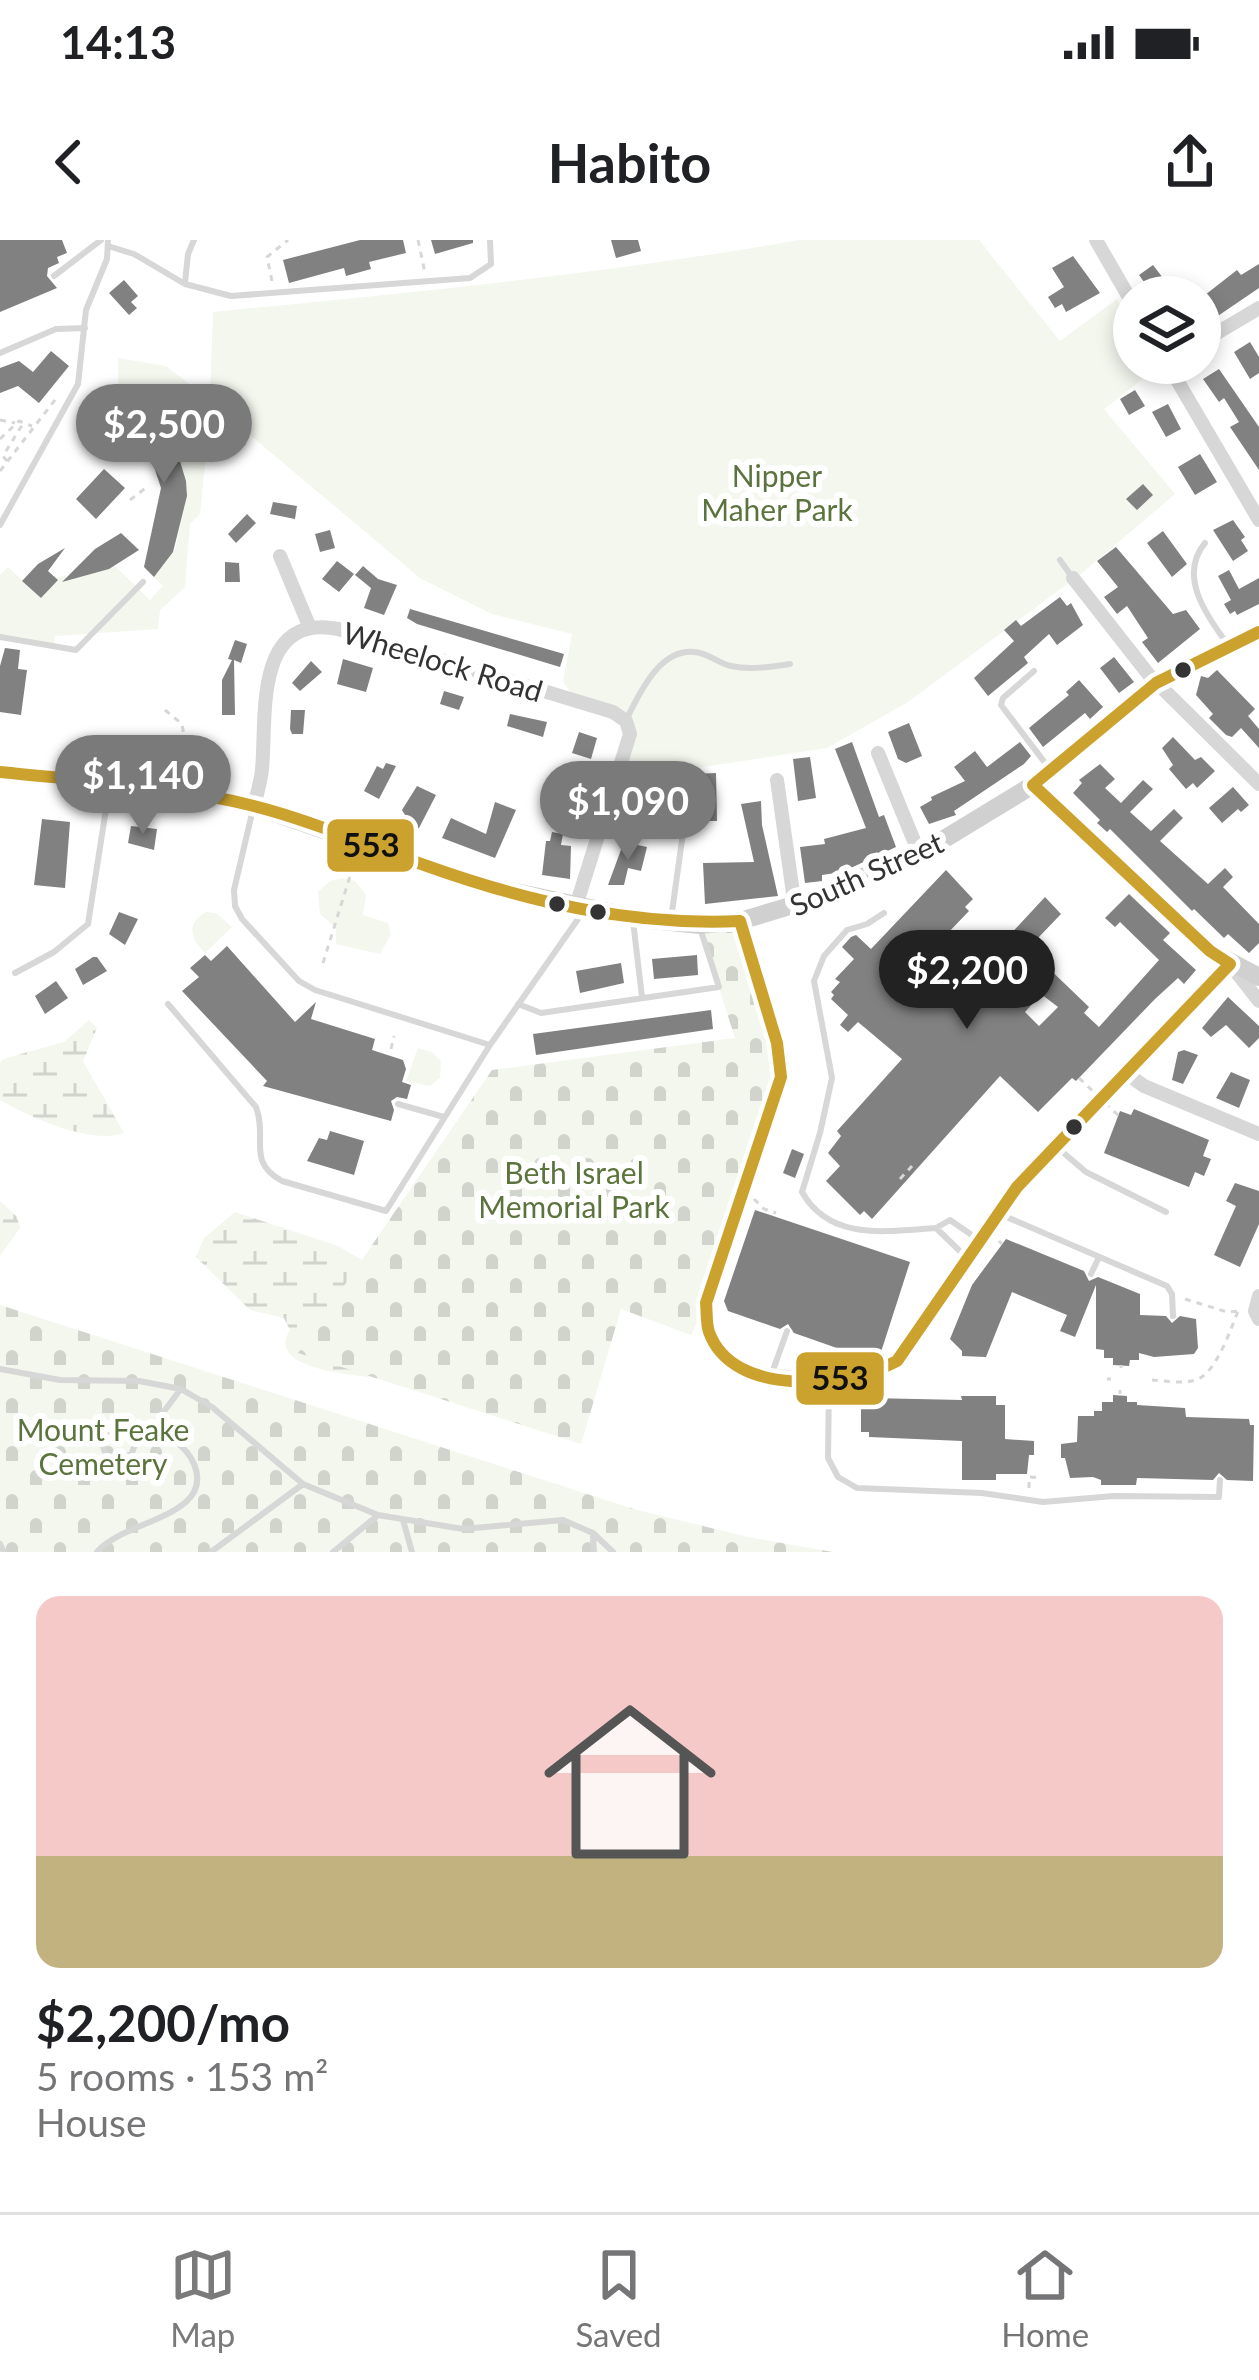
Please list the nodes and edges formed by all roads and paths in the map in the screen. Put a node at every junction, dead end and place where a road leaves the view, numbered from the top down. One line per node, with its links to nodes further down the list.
1 (194, 240): 10 (lane)
2 (288, 240): 11 (path)
3 (418, 240): 9 (path)
4 (490, 240): 9 (lane)
5 (1096, 240): 8 (street)
6 (106, 242): 7 (lane); 10 (lane); 13 (lane)
7 (54, 276)
8 (1117, 276)
9 (426, 282): 11 (lane)
10 (185, 284): 11 (lane)
11 (275, 294)
12 (1259, 308): 14 (street)
13 (86, 328): 15 (lane); 29 (lane)
14 (1221, 331)
15 (0, 352)
16 (1179, 384): 28 (street)
17 (60, 398): 21 (path)
18 (0, 420): 20 (path)
19 (24, 422): 20 (path); 21 (path); 23 (path)
20 (16, 424): 22 (path)
21 (34, 428): 24 (path)
22 (0, 439)
23 (2, 457): 24 (path)
24 (8, 462): 25 (path)
25 (0, 471)
26 (147, 487): 27 (path)
27 (130, 500)
28 (1259, 520)
29 (0, 525)
30 (1205, 544): 38 (lane)
31 (280, 556): 35 (street)
32 (1060, 560): 33 (lane)
33 (1072, 578): 41 (street)
34 (142, 582): 37 (lane)
35 (310, 628): 43 (street, Wheelock Road); 52 (street, Wheelock Road)
36 (1259, 632): 38 (main road, South Street)
37 (0, 637)
38 (1228, 645): 41 (main road, South Street)
39 (790, 664): 43 (lane)
40 (1034, 671): 45 (lane)
41 (1156, 682): 45 (main road, South Street); 49 (street)
42 (165, 710): 51 (path)
43 (626, 721): 56 (street)
44 (878, 753): 54 (street)
45 (1051, 771): 50 (main road, South Street)
46 (0, 772): 48 (main road, South Street)
47 (777, 780): 57 (street)
48 (110, 784): 51 (main road, South Street); 65 (lane)
49 (1259, 784)
50 (1034, 785): 54 (main road, South Street); 64 (main road)
51 (193, 794): 52 (main road, South Street)
52 (254, 806): 56 (main road, South Street); 72 (lane)
53 (683, 833): 61 (lane)
54 (919, 854): 57 (main road, South Street)
55 (356, 855): 63 (path)
56 (581, 907): 59 (main road, South Street); 70 (lane)
57 (795, 907): 60 (main road, South Street)
58 (884, 913): 87 (lane)
59 (633, 918): 61 (main road, South Street); 67 (lane)
60 (740, 921): 62 (main road, South Street); 98 (street)
61 (671, 923): 62 (main road, South Street)
62 (699, 925): 67 (lane)
63 (322, 963)
64 (1230, 964): 66 (main road); 68 (street); 74 (street)
65 (15, 973)
66 (1259, 977)
67 (642, 997): 70 (lane)
68 (1259, 1001)
69 (168, 1004): 78 (lane)
70 (518, 1004): 72 (lane)
71 (394, 1036): 73 (path)
72 (490, 1045): 78 (lane)
73 (391, 1049)
74 (1126, 1073): 79 (street); 80 (street)
75 (1079, 1078): 77 (path, bridge)
76 (398, 1104): 78 (lane)
77 (1119, 1116)
78 (445, 1118)
79 (1259, 1134)
80 (1056, 1146): 84 (lane); 86 (street)
81 (912, 1166): 82 (path)
82 (901, 1179)
83 (749, 1197): 85 (path)
84 (1166, 1212)
85 (776, 1214)
86 (999, 1214): 88 (street); 90 (lane)
87 (936, 1228): 88 (lane); 89 (lane)
88 (979, 1240): 89 (street)
89 (966, 1257): 100 (street)
90 (1099, 1257): 91 (lane); 92 (lane)
91 (1091, 1274)
92 (1172, 1294): 94 (path); 95 (lane)
93 (1259, 1296): 94 (street)
94 (1249, 1315): 99 (path)
95 (1173, 1316)
96 (787, 1331): 98 (lane)
97 (0, 1369): 101 (lane)
98 (771, 1376): 100 (street)
99 (1152, 1380)
100 (829, 1382): 109 (lane)
101 (181, 1389): 102 (lane); 107 (lane)
102 (148, 1430): 103 (lane); 115 (lane)
103 (138, 1435): 103 (lane)
104 (1041, 1478): 108 (path)
105 (971, 1480): 109 (lane)
106 (1220, 1480): 109 (lane)
107 (303, 1484): 110 (lane); 116 (lane)
108 (1029, 1488)
109 (970, 1492)
110 (378, 1515): 111 (lane); 117 (lane)
111 (403, 1520): 112 (lane); 118 (lane)
112 (593, 1533): 119 (lane); 120 (lane)
113 (0, 1544): 114 (lane)
114 (4, 1552)
115 (97, 1552)
116 (211, 1552)
117 (333, 1552)
118 (412, 1552)
119 (594, 1552)
120 (613, 1552)

